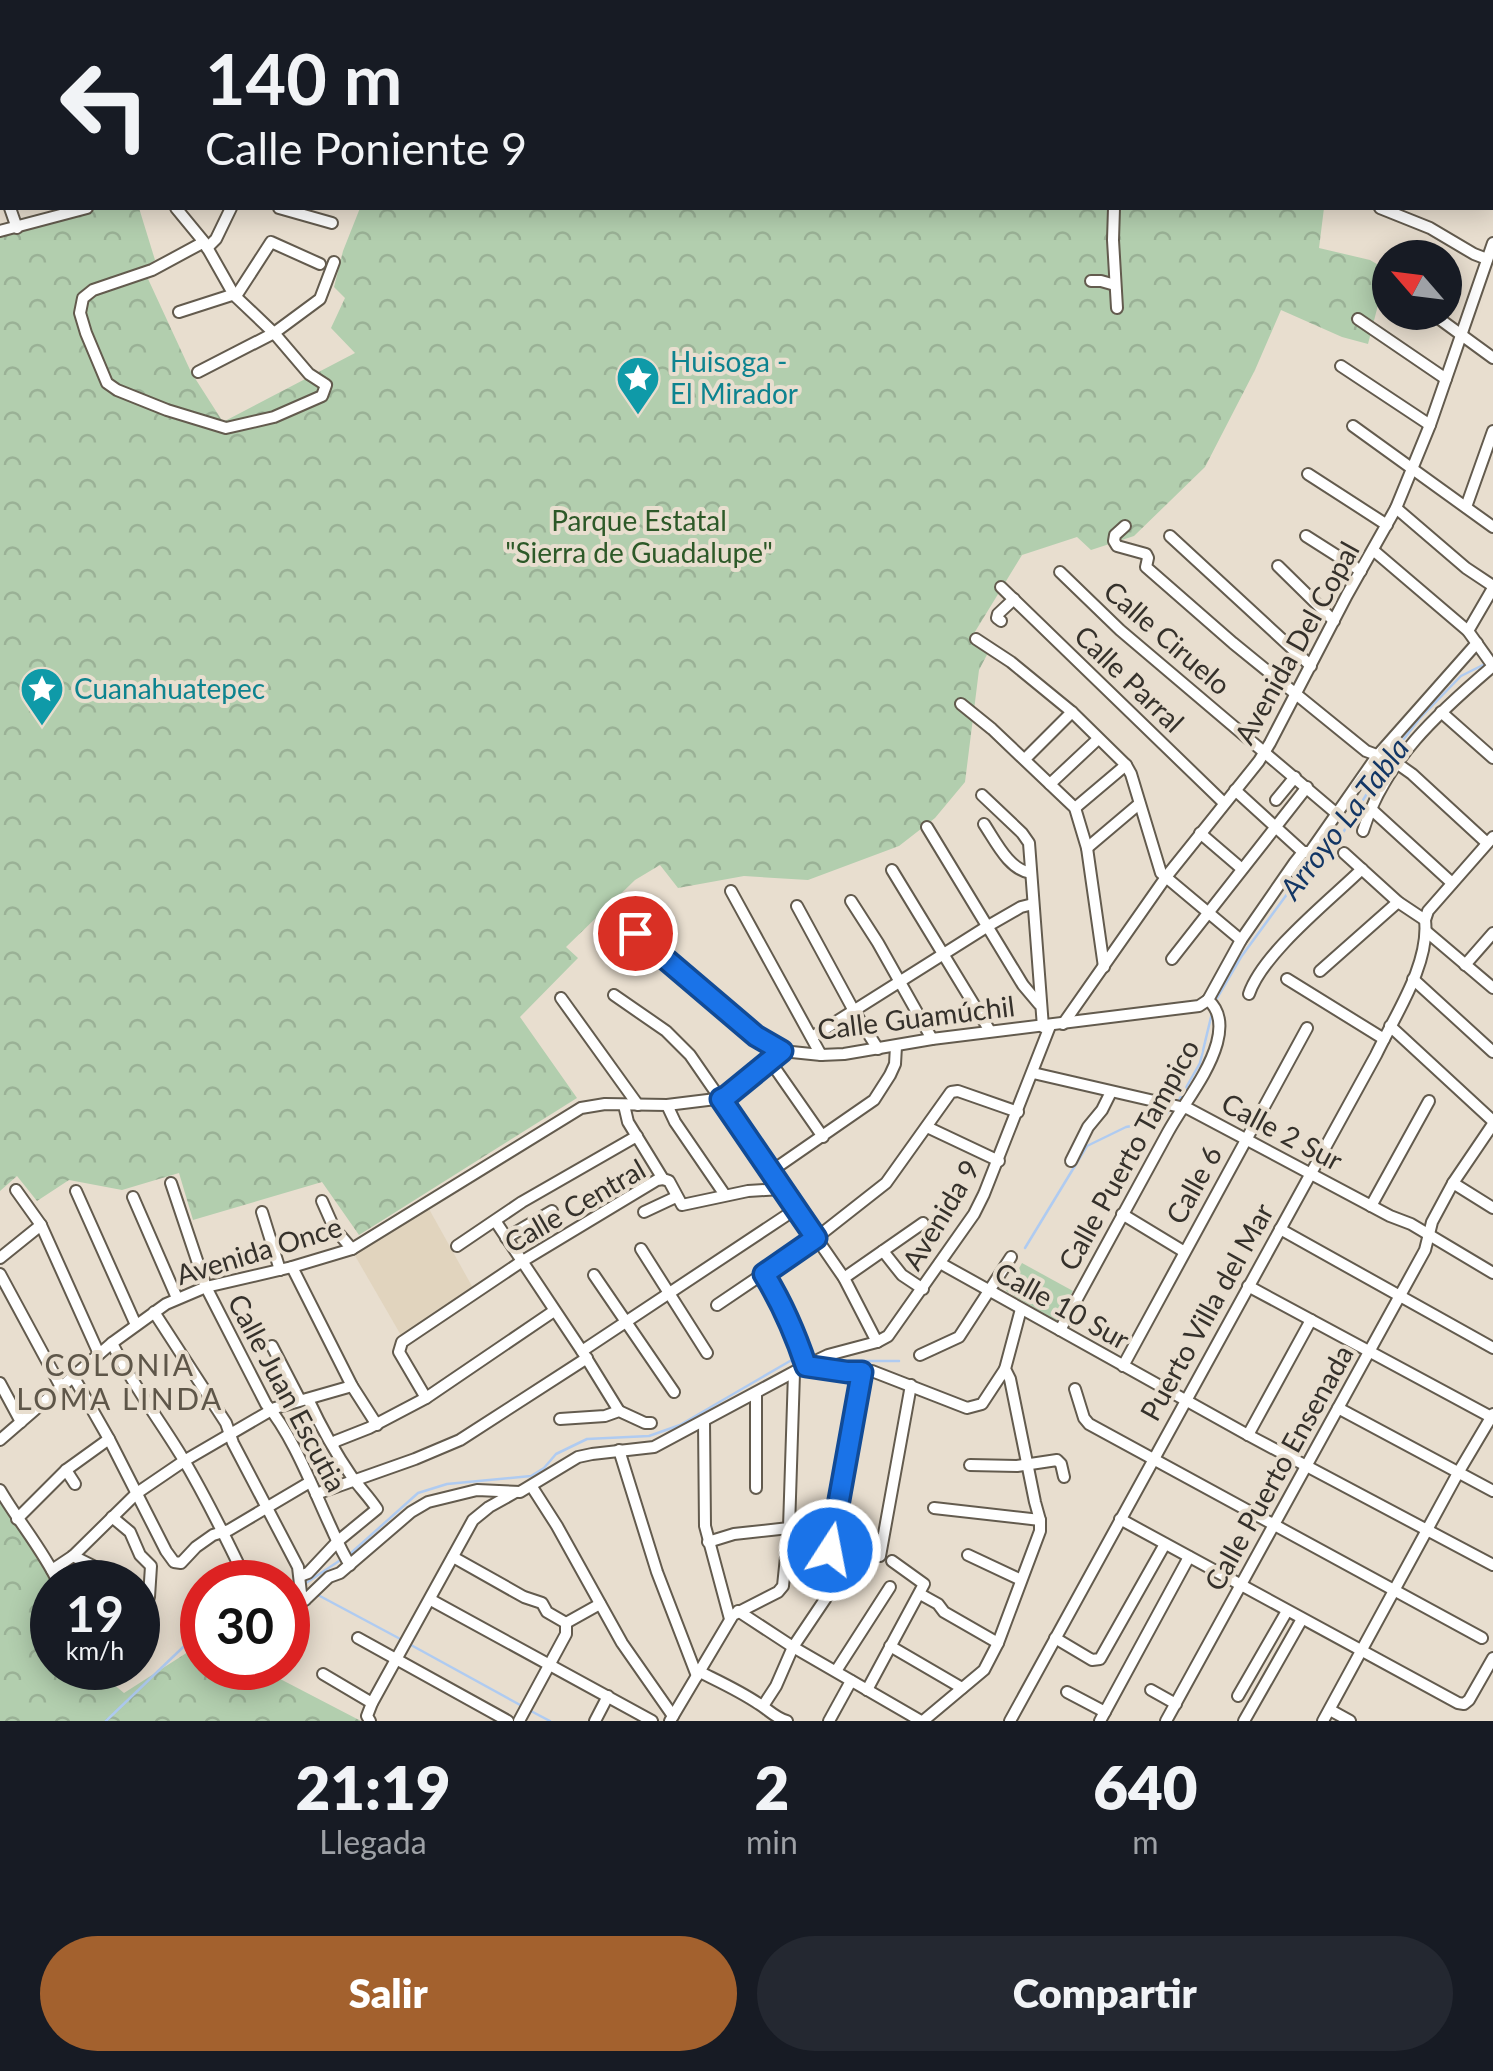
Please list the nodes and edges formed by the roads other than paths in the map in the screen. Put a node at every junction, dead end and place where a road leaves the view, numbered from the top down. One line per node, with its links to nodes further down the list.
1 (1062, 0): 2 (street)
2 (1077, 0)
3 (11, 210): 11 (street)
4 (77, 210): 11 (street)
5 (179, 210): 14 (street)
6 (230, 210): 14 (street)
7 (287, 210): 10 (street)
8 (1114, 210): 19 (street)
9 (1385, 210): 17 (street)
10 (332, 223)
11 (16, 228): 12 (street)
12 (0, 232)
13 (1493, 242): 17 (street, Avenida Del Copal)
14 (206, 245): 20 (street); 25 (street)
15 (334, 262): 25 (street)
16 (320, 264): 20 (street)
17 (1488, 265): 26 (street, Avenida Del Copal)
18 (1090, 281): 19 (street)
19 (1116, 285): 21 (street)
20 (234, 294): 22 (street); 25 (street)
21 (1116, 308)
22 (179, 312)
23 (1358, 319): 30 (street)
24 (1455, 330): 26 (street)
25 (274, 333): 29 (street)
26 (1461, 334): 27 (street); 30 (street, Avenida Del Copal)
27 (1493, 358)
28 (1341, 366): 31 (street)
29 (198, 372)
30 (1446, 379): 31 (street, Avenida Del Copal)
31 (1430, 425): 34 (street, Avenida Del Copal)
32 (1353, 426): 34 (street)
33 (1493, 431): 36 (street)
34 (1413, 469): 36 (street); 37 (street, Avenida Del Copal)
35 (1308, 474): 38 (street)
36 (1466, 507): 40 (street)
37 (1396, 508): 38 (street, Avenida Del Copal); 47 (street)
38 (1387, 525): 43 (street, Avenida Del Copal)
39 (1125, 526): 56 (street)
40 (1493, 527)
41 (1170, 536): 55 (street)
42 (1306, 536): 45 (street)
43 (1373, 550): 45 (street, Avenida Del Copal); 52 (street)
44 (1278, 566): 51 (street)
45 (1361, 571): 51 (street, Avenida Del Copal)
46 (1060, 572): 61 (street, Calle Ciruelo)
47 (1493, 587): 52 (street)
48 (1001, 588): 49 (street, Calle Parral)
49 (1014, 600): 50 (street); 72 (street, Calle Parral)
50 (1001, 621)
51 (1334, 621): 55 (street, Avenida Del Copal)
52 (1468, 631): 54 (street)
53 (976, 638): 58 (street)
54 (1489, 658): 59 (street); 64 (street)
55 (1311, 666): 56 (street, Avenida Del Copal)
56 (1297, 694): 61 (street, Avenida Del Copal); 64 (street)
57 (962, 704): 63 (street)
58 (1072, 712): 60 (street); 63 (street)
59 (1441, 712): 62 (street); 64 (street)
60 (1098, 739): 65 (street); 67 (street)
61 (1266, 752): 66 (street, Calle Ciruelo); 69 (street, Avenida Del Copal)
62 (1493, 758)
63 (1025, 759): 67 (street)
64 (1386, 759): 75 (street); 76 (street); 82 (street)
65 (1126, 765): 73 (street); 74 (street)
66 (1295, 777): 68 (street, Calle Ciruelo); 71 (street)
67 (1050, 784): 74 (street)
68 (1307, 787): 76 (street, Calle Ciruelo); 79 (street)
69 (1235, 790): 72 (street, Avenida Del Copal); 79 (street)
70 (982, 795): 89 (street)
71 (1276, 800)
72 (1224, 803): 81 (street, Avenida Del Copal)
73 (1139, 804): 83 (street); 90 (street)
74 (1076, 808): 83 (street)
75 (1371, 808): 80 (street); 91 (street)
76 (1337, 814): 84 (street)
77 (984, 824): 89 (street)
78 (927, 827): 99 (street)
79 (1274, 828): 84 (street); 86 (street)
80 (1363, 831)
81 (1200, 833): 86 (street); 90 (street, Avenida Del Copal)
82 (1490, 840): 91 (street, Puerto Villa del Mar)
83 (1086, 848): 106 (street)
84 (1303, 852): 102 (street)
85 (1344, 852): 87 (street)
86 (1242, 869): 97 (street)
87 (1362, 869): 94 (street); 112 (street)
88 (892, 870): 103 (street)
89 (1031, 872): 95 (street)
90 (1166, 877): 97 (street); 106 (street, Avenida Del Copal)
91 (1452, 883): 100 (street, Puerto Villa del Mar)
92 (731, 891): 123 (street)
93 (850, 901): 110 (street)
94 (1398, 902): 100 (street); 107 (street)
95 (1033, 904): 99 (street); 116 (street)
96 (796, 906): 117 (street)
97 (1209, 912): 102 (street); 104 (street)
98 (614, 915): 128 (street, Calle Guamúchil)
99 (988, 926): 103 (street); 116 (street)
100 (1426, 926): 105 (street); 109 (street, Puerto Villa del Mar)
101 (1493, 933): 105 (street)
102 (1242, 940): 115 (street)
103 (943, 955): 110 (street); 122 (street)
104 (1172, 959)
105 (1465, 965): 111 (street)
106 (1104, 967): 118 (street, Avenida Del Copal)
107 (1320, 971)
108 (1287, 979): 125 (street)
109 (1412, 980): 120 (street, Puerto Villa del Mar); 129 (street)
110 (899, 984): 117 (street); 124 (street)
111 (1493, 988)
112 (1249, 994)
113 (614, 996): 134 (street)
114 (561, 998): 137 (street)
115 (1208, 1000): 118 (street, Calle Guamúchil); 139 (street, Calle Puerto Tampico)
116 (1040, 1004): 119 (street)
117 (854, 1011): 123 (street); 127 (street)
118 (1063, 1024): 119 (street, Calle Guamúchil)
119 (1046, 1026): 122 (street, Calle Guamúchil); 132 (street, Avenida 9)
120 (1390, 1026): 125 (street, Puerto Villa del Mar); 141 (street)
121 (1307, 1028): 145 (street, Calle 6)
122 (990, 1031): 124 (street, Calle Guamúchil)
123 (812, 1037): 130 (street)
124 (932, 1039): 126 (street, Calle Guamúchil)
125 (1384, 1039): 149 (street, Puerto Villa del Mar)
126 (896, 1046): 127 (street, Calle Guamúchil); 144 (street)
127 (878, 1049): 130 (street, Calle Guamúchil)
128 (782, 1051): 130 (street, Calle Guamúchil); 131 (street)
129 (1493, 1052)
130 (822, 1055)
131 (770, 1061): 134 (street); 144 (street)
132 (1033, 1073): 133 (street, Calle 2 Sur); 140 (street, Avenida 9)
133 (1112, 1092): 139 (street, Calle 2 Sur); 147 (street)
134 (721, 1099): 138 (street, Avenida Once); 148 (street)
135 (1429, 1101): 160 (street)
136 (624, 1105): 137 (street, Avenida Once); 143 (street); 175 (street, Avenida Once)
137 (638, 1105): 138 (street, Avenida Once)
138 (667, 1105): 156 (street)
139 (1183, 1107): 145 (street, Calle 2 Sur); 166 (street, Calle Puerto Tampico)
140 (1018, 1112): 142 (street); 146 (street, Avenida 9)
141 (1493, 1122): 152 (street, Calle Puerto Ensenada)
142 (927, 1128): 146 (street); 173 (street)
143 (637, 1136): 150 (street); 167 (street)
144 (823, 1137): 148 (street)
145 (1246, 1139): 149 (street, Calle 2 Sur); 178 (street, Calle 6)
146 (999, 1161): 182 (street, Avenida 9)
147 (1070, 1161)
148 (770, 1172): 153 (street)
149 (1310, 1172): 160 (street, Calle 2 Sur); 170 (street, Puerto Villa del Mar)
150 (663, 1178): 158 (street, Calle Central); 181 (street, Calle Central)
151 (171, 1182): 191 (street, Calle Juan Escutia)
152 (1453, 1182): 161 (street); 171 (street, Calle Puerto Ensenada)
153 (782, 1188): 156 (street, Calle Central); 162 (street)
154 (16, 1190): 169 (street)
155 (76, 1190): 203 (street)
156 (725, 1196): 158 (street, Calle Central)
157 (133, 1197): 196 (street)
158 (676, 1197): 165 (street)
159 (322, 1200): 175 (street)
160 (1372, 1206): 171 (street, Calle 2 Sur)
161 (1493, 1208)
162 (796, 1209): 173 (street); 194 (street)
163 (552, 1211): 172 (street)
164 (262, 1212): 184 (street)
165 (644, 1212)
166 (1122, 1214): 178 (street); 204 (street, Calle Puerto Tampico)
167 (496, 1222): 172 (street); 174 (street)
168 (922, 1223): 177 (street)
169 (41, 1225): 179 (street); 211 (street)
170 (1280, 1229): 190 (street, Puerto Villa del Mar); 195 (street)
171 (1428, 1234): 185 (street, Calle 2 Sur); 195 (street, Calle Puerto Ensenada)
172 (506, 1238): 181 (street)
173 (816, 1238): 187 (street); 189 (street)
174 (458, 1246)
175 (352, 1249): 183 (street, Avenida Once)
176 (641, 1249): 194 (street)
177 (883, 1251): 189 (street); 192 (street)
178 (1183, 1251): 215 (street, Calle 6)
179 (1, 1255)
180 (1011, 1256): 193 (street)
181 (521, 1262): 199 (street); 227 (street, Calle Central)
182 (940, 1262): 192 (street, Avenida 9); 193 (street, Calle 10 Sur)
183 (292, 1267): 184 (street, Avenida Once); 222 (street)
184 (280, 1270): 191 (street, Avenida Once)
185 (1493, 1273)
186 (0, 1274): 223 (street)
187 (764, 1274): 197 (street); 214 (street)
188 (594, 1276): 202 (street)
189 (844, 1278): 205 (street)
190 (1248, 1286): 201 (street); 229 (street, Puerto Villa del Mar)
191 (206, 1287): 196 (street, Avenida Once); 231 (street, Calle Juan Escutia)
192 (923, 1289): 205 (street, Avenida 9)
193 (990, 1292): 198 (street, Calle 10 Sur); 213 (street)
194 (670, 1294): 202 (street); 210 (street)
195 (1400, 1296): 208 (street); 209 (street, Calle Puerto Ensenada)
196 (177, 1298): 200 (street, Avenida Once)
197 (717, 1305)
198 (1021, 1308): 204 (street, Calle 10 Sur); 216 (street)
199 (554, 1311): 212 (street); 227 (street)
200 (154, 1312): 203 (street, Avenida Once); 239 (street)
201 (1311, 1320): 209 (street); 240 (street)
202 (627, 1323): 212 (street); 225 (street)
203 (136, 1325): 206 (street, Avenida Once)
204 (1060, 1330): 215 (street, Calle 10 Sur)
205 (877, 1342): 214 (street)
206 (112, 1343): 211 (street, Avenida Once); 246 (street)
207 (272, 1346): 228 (street)
208 (1493, 1348)
209 (1368, 1351): 230 (street, Calle Puerto Ensenada); 233 (street)
210 (707, 1353)
211 (100, 1354): 219 (street, Avenida Once)
212 (585, 1355): 232 (street); 253 (street)
213 (920, 1355)
214 (806, 1366): 217 (street); 218 (street)
215 (1122, 1366): 229 (street, Calle 10 Sur)
216 (1004, 1369): 221 (street); 247 (street)
217 (862, 1372): 221 (street); 310 (street)
218 (794, 1373): 226 (street); 270 (street)
219 (73, 1376): 223 (street, Avenida Once); 241 (street)
220 (0, 1383): 236 (street)
221 (911, 1385): 279 (street)
222 (352, 1386): 228 (street); 238 (street)
223 (60, 1387): 236 (street, Avenida Once)
224 (1075, 1390): 245 (street)
225 (674, 1392)
226 (756, 1394): 235 (street); 257 (street)
227 (426, 1398): 238 (street)
228 (304, 1400): 231 (street); 243 (street)
229 (1184, 1400): 240 (street, Calle 10 Sur); 245 (street, Puerto Villa del Mar)
230 (1338, 1408): 248 (street, Calle Puerto Ensenada); 251 (street)
231 (271, 1410): 239 (street); 254 (street, Calle Juan Escutia)
232 (618, 1412): 234 (street); 237 (street)
233 (1492, 1417): 251 (street)
234 (560, 1420)
235 (704, 1421): 244 (street); 274 (street)
236 (21, 1422): 242 (street, Avenida Once)
237 (650, 1423)
238 (377, 1425): 243 (street)
239 (230, 1434): 246 (street); 263 (street)
240 (1248, 1435): 248 (street, Calle 10 Sur)
241 (109, 1438): 250 (street); 260 (street)
242 (0, 1440)
243 (333, 1444): 253 (street)
244 (620, 1450): 256 (street); 317 (street)
245 (1152, 1460): 266 (street, Puerto Villa del Mar); 269 (street)
246 (184, 1461): 260 (street); 272 (street)
247 (1028, 1464): 249 (street); 252 (street); 268 (street)
248 (1306, 1465): 269 (street, Calle Puerto Ensenada); 271 (street, Calle 10 Sur)
249 (970, 1466)
250 (66, 1470): 255 (street); 267 (street)
251 (1458, 1473): 259 (street); 271 (street)
252 (1064, 1477)
253 (354, 1480): 261 (street); 273 (street)
254 (310, 1482): 261 (street, Calle Juan Escutia); 263 (street)
255 (75, 1484)
256 (532, 1487): 262 (street); 300 (street)
257 (756, 1488)
258 (0, 1490): 267 (street)
259 (1493, 1492)
260 (137, 1493): 265 (street); 276 (street)
261 (316, 1494): 273 (street, Calle Juan Escutia)
262 (514, 1494): 280 (street); 290 (street)
263 (268, 1508): 272 (street); 288 (street)
264 (934, 1508): 268 (street)
265 (112, 1517): 278 (street); 285 (street)
266 (1120, 1519): 275 (street); 306 (street, Puerto Villa del Mar)
267 (17, 1520): 282 (street)
268 (1040, 1520): 293 (street)
269 (1273, 1526): 294 (street, Calle Puerto Ensenada); 296 (street)
270 (789, 1528): 274 (street); 302 (street)
271 (1427, 1530): 291 (street, Calle 10 Sur); 296 (street)
272 (223, 1532): 276 (street); 287 (street)
273 (338, 1541): 290 (street, Calle Juan Escutia); 292 (street)
274 (708, 1542): 302 (street)
275 (1165, 1544): 281 (street); 306 (street)
276 (166, 1551): 286 (street)
277 (968, 1555): 293 (street)
278 (72, 1556): 283 (street); 284 (street)
279 (880, 1556)
280 (453, 1557): 299 (street); 304 (street)
281 (1190, 1558): 294 (street); 329 (street)
282 (45, 1560)
283 (66, 1560)
284 (80, 1560)
285 (144, 1560)
286 (155, 1560)
287 (236, 1560)
288 (294, 1560)
289 (892, 1561): 298 (street)
290 (350, 1565): 297 (street)
291 (1493, 1565)
292 (310, 1571)
293 (1022, 1580): 308 (street)
294 (1242, 1585): 301 (street); 326 (street, Calle Puerto Ensenada)
295 (890, 1587): 315 (street)
296 (1394, 1591): 307 (street); 311 (street)
297 (310, 1594)
298 (920, 1594): 308 (street); 309 (street)
299 (431, 1600): 312 (street); 314 (street)
300 (600, 1604): 304 (street); 330 (street)
301 (1286, 1611): 303 (street); 324 (street)
302 (734, 1615): 310 (street); 317 (street)
303 (1302, 1619): 311 (street); 341 (street)
304 (566, 1622): 314 (street)
305 (358, 1638): 312 (street)
306 (1055, 1638): 339 (street, Puerto Villa del Mar)
307 (1482, 1638)
308 (998, 1643): 319 (street)
309 (890, 1646): 319 (street); 320 (street)
310 (793, 1647): 315 (street); 327 (street)
311 (1362, 1651): 313 (street); 328 (street)
312 (398, 1658): 325 (street); 332 (street)
313 (1493, 1658)
314 (549, 1666): 323 (street); 333 (street)
315 (836, 1672): 318 (street)
316 (323, 1674): 325 (street)
317 (698, 1674): 327 (street); 330 (street)
318 (850, 1681): 320 (street); 337 (street)
319 (962, 1688): 338 (street)
320 (867, 1690): 338 (street)
321 (1151, 1690): 326 (street)
322 (1067, 1692): 329 (street)
323 (608, 1696): 334 (street); 335 (street)
324 (1238, 1696)
325 (372, 1703): 331 (street)
326 (1176, 1704): 340 (street, Calle Puerto Ensenada)
327 (763, 1706): 336 (street)
328 (1330, 1710): 342 (street); 343 (street)
329 (1103, 1716)
330 (671, 1718)
331 (368, 1719)
332 (508, 1721)
333 (519, 1721)
334 (595, 1721)
335 (652, 1721)
336 (787, 1721)
337 (829, 1721)
338 (922, 1721)
339 (1010, 1721)
340 (1166, 1721)
341 (1244, 1721)
342 (1323, 1721)
343 (1350, 1721)

